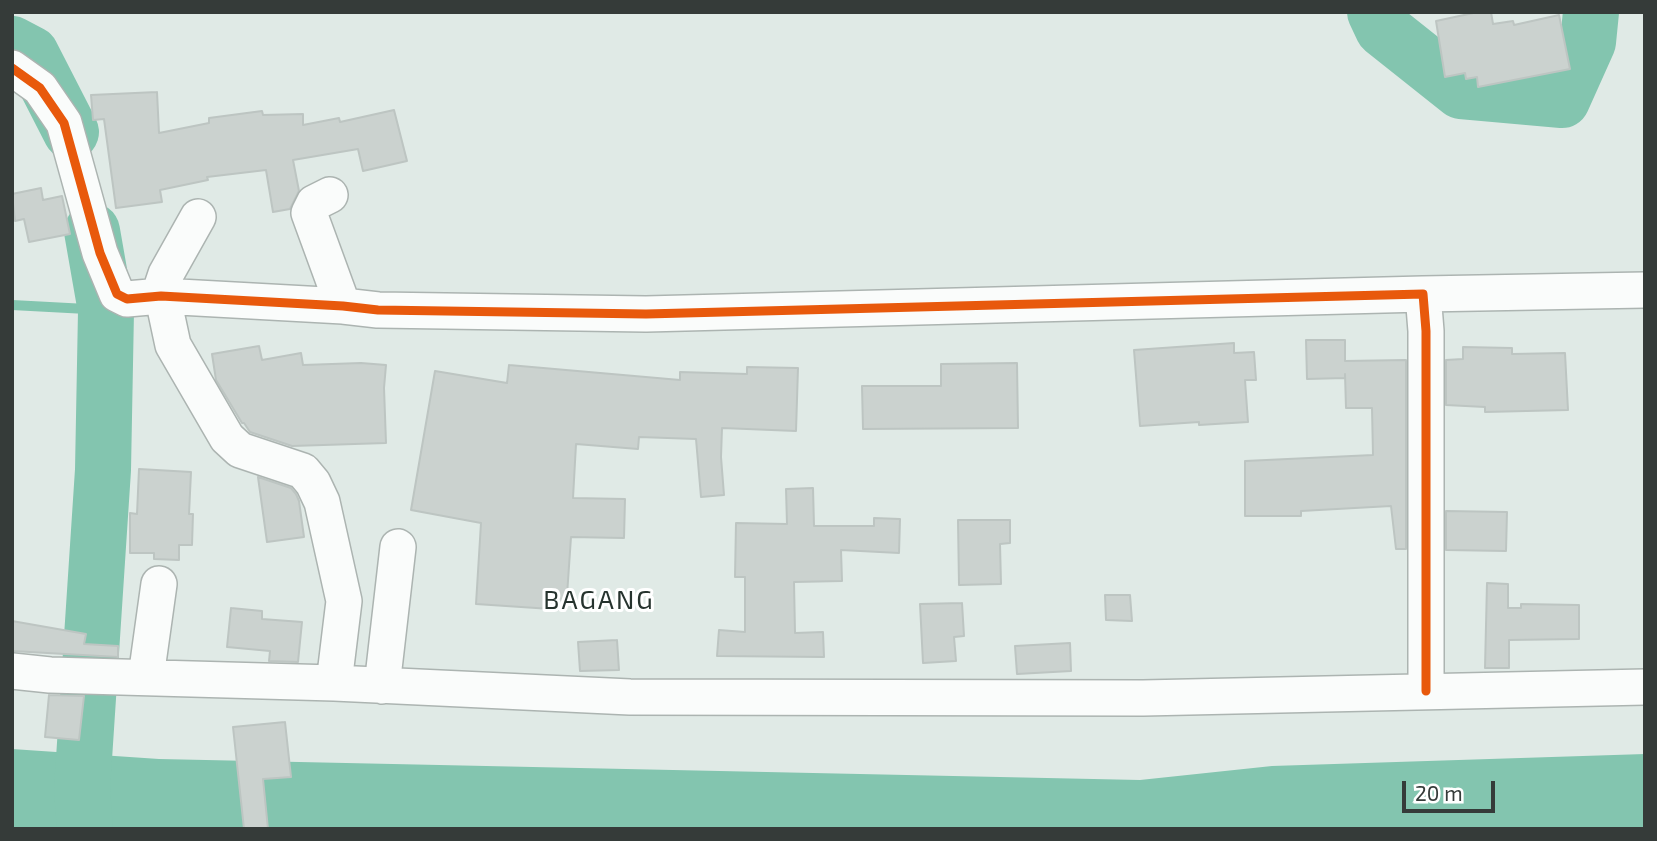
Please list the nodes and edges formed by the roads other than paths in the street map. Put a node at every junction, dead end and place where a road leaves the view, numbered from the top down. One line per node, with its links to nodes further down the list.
1 (12, 68): 5 (street)
2 (330, 195): 6 (street)
3 (198, 217): 5 (street)
4 (1645, 290): 7 (street)
5 (162, 300): 6 (street); 12 (street)
6 (343, 306): 7 (street)
7 (1425, 313): 15 (street)
8 (398, 547): 13 (street)
9 (159, 584): 11 (street)
10 (12, 671): 11 (street)
11 (146, 677): 12 (street)
12 (334, 684): 13 (street)
13 (382, 686): 15 (street)
14 (1645, 687): 15 (street)
15 (1426, 691)

